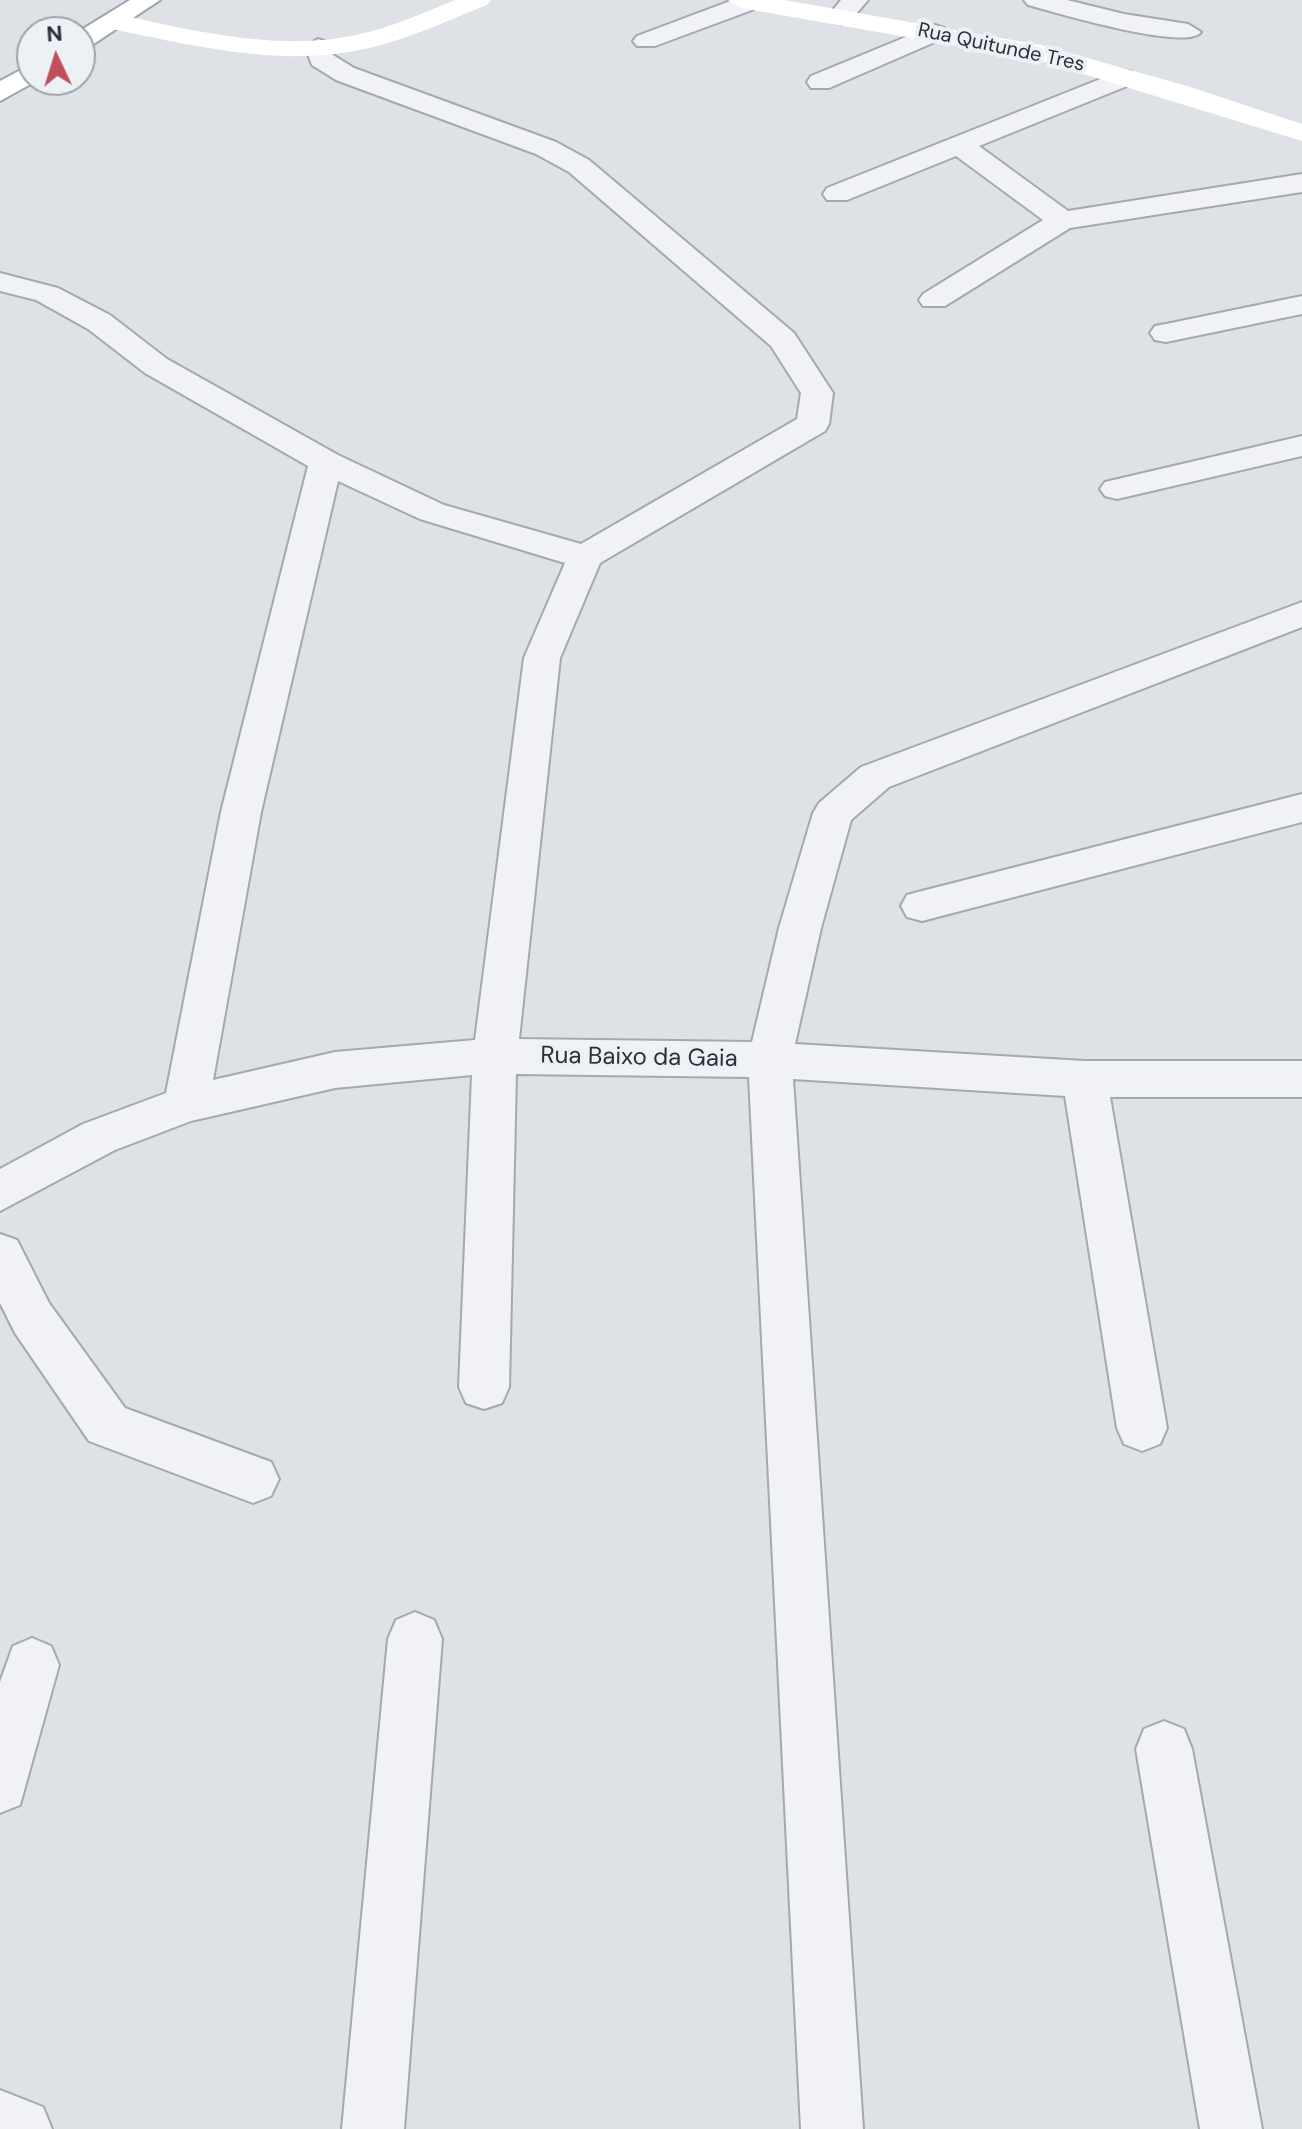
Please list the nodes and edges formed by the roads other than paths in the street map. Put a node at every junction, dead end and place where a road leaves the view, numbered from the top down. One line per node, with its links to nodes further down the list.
1 (147, 0): 7 (street)
2 (478, 0): 13 (street)
3 (1037, 0): 8 (street)
4 (1140, 0): 8 (street)
5 (746, 1): 6 (street, Rua Quitunde Tres); 12 (street)
6 (848, 8): 11 (street, Rua Quitunde Tres)
7 (112, 21): 9 (street); 13 (street)
8 (1124, 22): 10 (street); 14 (street)
9 (96, 32)
10 (1188, 32)
11 (935, 33): 14 (street, Rua Quitunde Tres); 16 (street)
12 (646, 41)
13 (318, 47): 29 (street)
14 (1090, 67): 15 (street, Rua Quitunde Tres)
15 (1123, 78): 17 (street, Rua Quitunde Tres); 18 (street)
16 (820, 82)
17 (1302, 133)
18 (959, 145): 20 (street); 21 (street)
19 (1302, 183): 21 (street)
20 (837, 194)
21 (1062, 221): 23 (street)
22 (0, 282): 27 (street)
23 (934, 300)
24 (1302, 305): 25 (street)
25 (1166, 333)
26 (1302, 446): 28 (street)
27 (326, 462): 29 (street); 37 (street)
28 (1117, 489)
29 (585, 557): 33 (street)
30 (1302, 614): 34 (street)
31 (1302, 808): 32 (street)
32 (922, 906)
33 (495, 1056): 34 (street, Rua Baixo da Gaia); 37 (street, Rua Baixo da Gaia); 40 (street)
34 (770, 1060): 35 (street, Rua Baixo da Gaia); 50 (street)
35 (1085, 1079): 36 (street, Rua Baixo da Gaia); 41 (street)
36 (1302, 1079)
37 (186, 1104): 38 (street, Rua Baixo da Gaia)
38 (0, 1192)
39 (0, 1254): 42 (street)
40 (484, 1387)
41 (1142, 1428)
42 (253, 1479)
43 (415, 1639): 49 (street)
44 (32, 1665): 46 (street)
45 (1164, 1749): 51 (street)
46 (0, 1785)
47 (0, 2121): 48 (street)
48 (21, 2129)
49 (373, 2129)
50 (832, 2129)
51 (1231, 2129)

